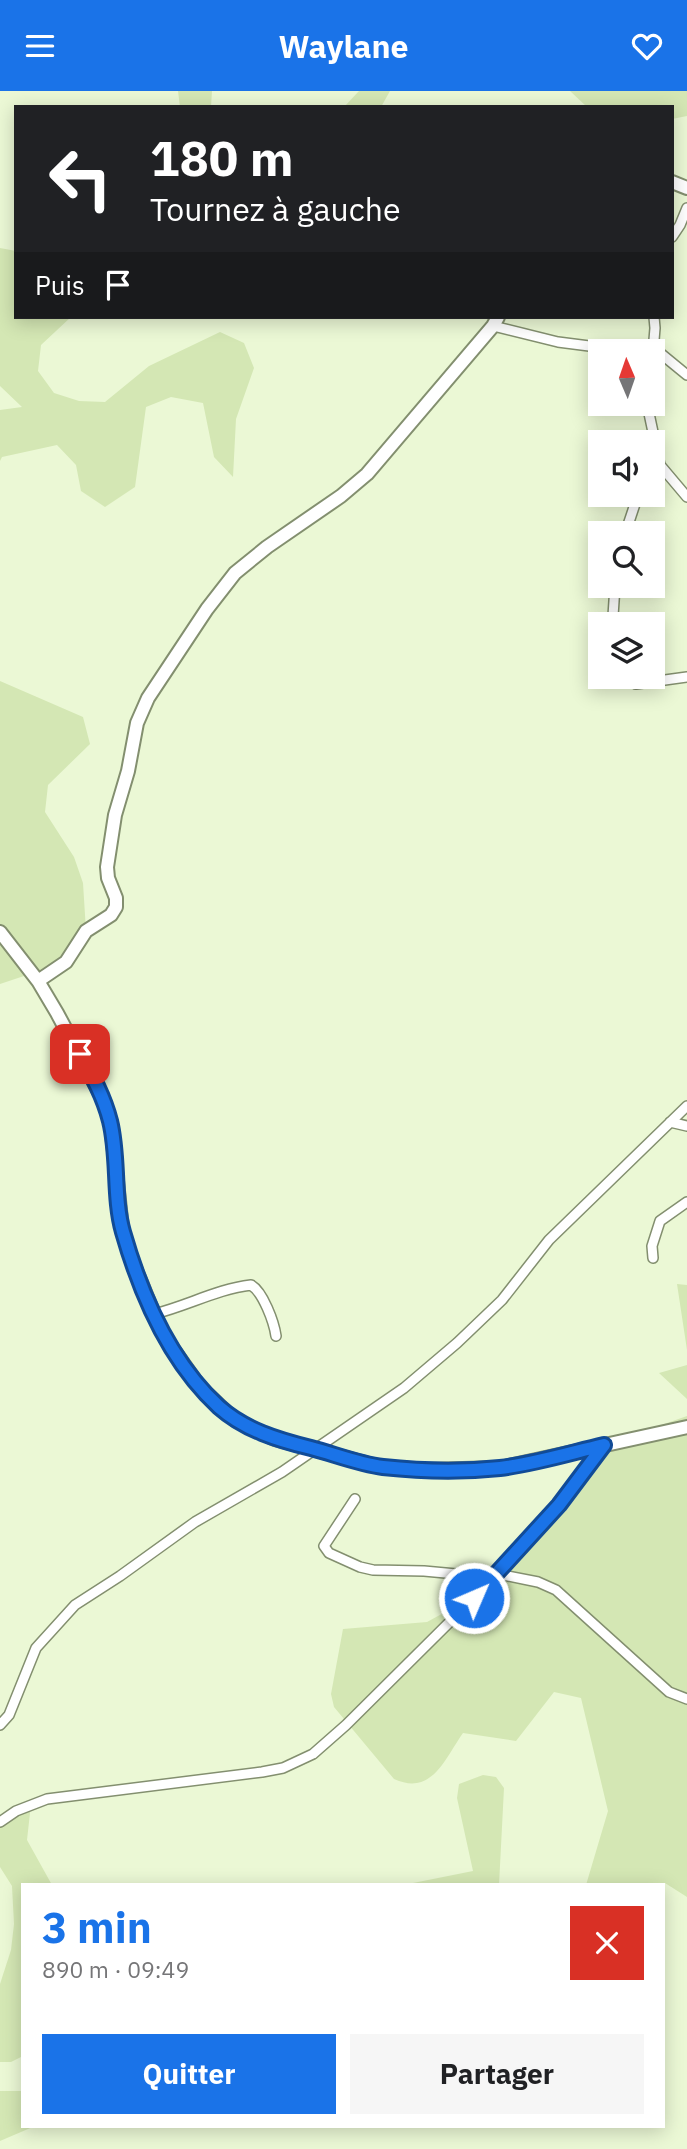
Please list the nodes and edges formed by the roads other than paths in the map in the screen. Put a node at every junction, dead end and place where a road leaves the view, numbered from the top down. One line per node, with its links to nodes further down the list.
1 (687, 208): 2 (street)
2 (674, 234)
3 (647, 319): 6 (street)
4 (654, 319): 6 (street)
5 (496, 322): 8 (street); 16 (street)
6 (655, 328): 7 (street)
7 (655, 339)
8 (588, 346)
9 (665, 359): 10 (street)
10 (687, 375)
11 (665, 471): 12 (street)
12 (687, 497)
13 (687, 677): 14 (street)
14 (665, 680)
15 (0, 932): 16 (street)
16 (38, 981): 22 (street)
17 (687, 1106): 18 (street)
18 (670, 1122): 19 (street); 26 (street)
19 (687, 1126)
20 (687, 1202): 21 (street)
21 (653, 1258)
22 (154, 1314): 23 (street); 26 (street)
23 (276, 1336)
24 (687, 1427): 25 (street)
25 (604, 1445): 26 (street); 28 (street)
26 (314, 1449): 30 (street)
27 (355, 1499): 28 (street)
28 (498, 1574): 29 (street); 31 (street)
29 (687, 1699)
30 (0, 1725)
31 (0, 1822)

